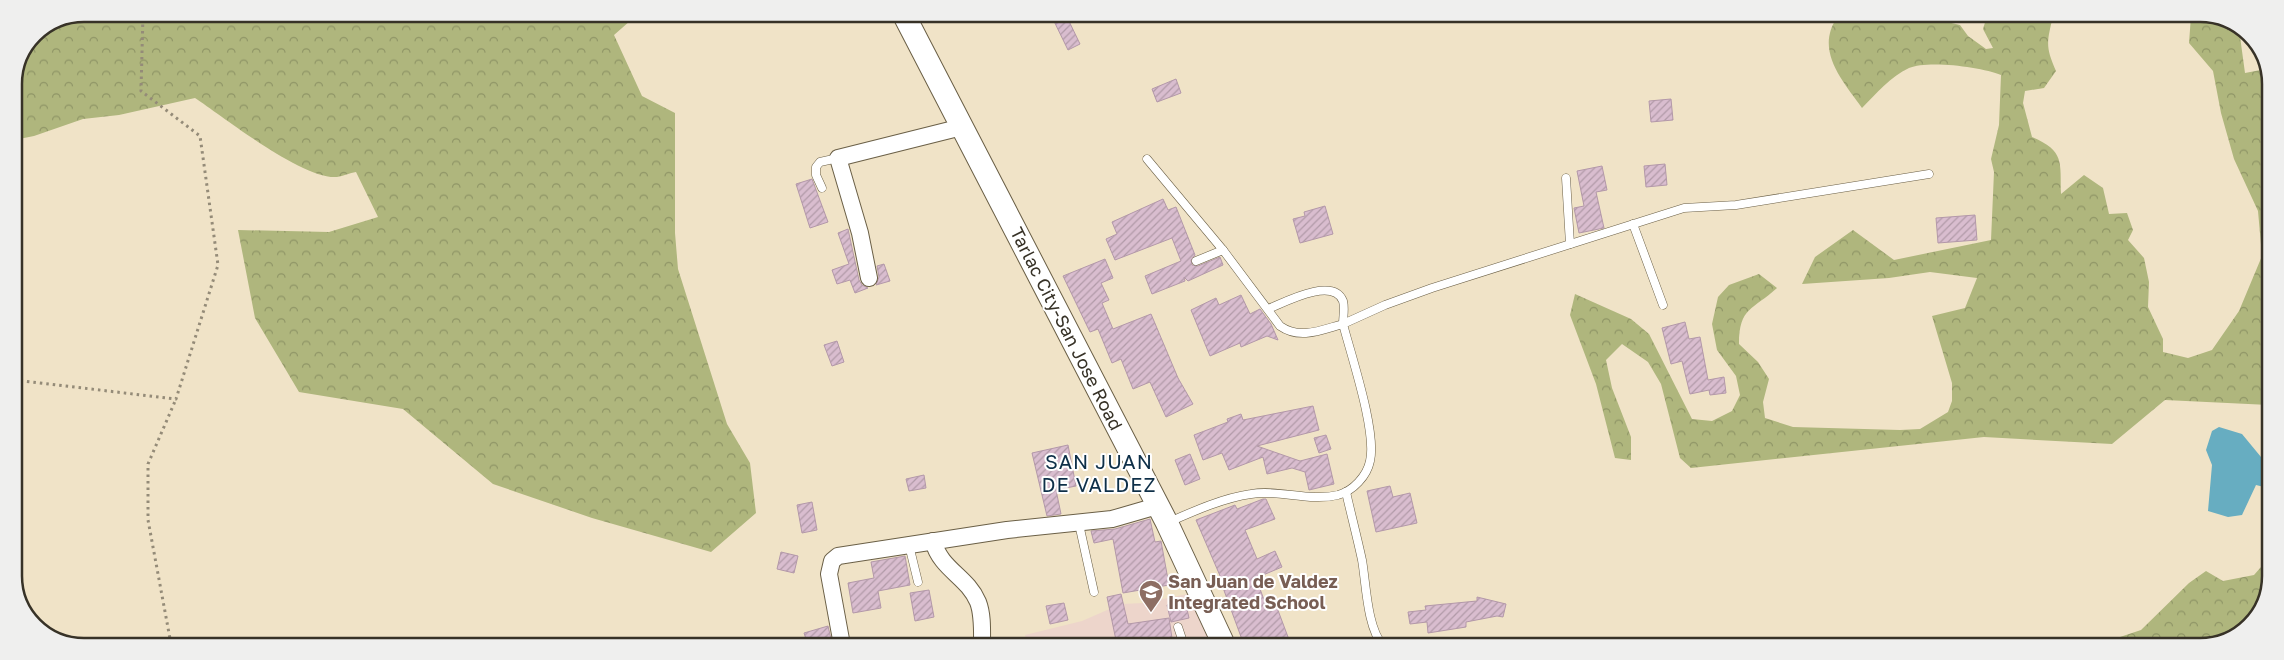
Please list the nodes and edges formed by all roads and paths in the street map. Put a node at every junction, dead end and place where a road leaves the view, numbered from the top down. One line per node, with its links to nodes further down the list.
1 (143, 22): 18 (path)
2 (908, 22): 3 (main road, Tarlac City-San Jose Road)
3 (962, 127): 4 (street); 20 (main road, Tarlac City-San Jose Road)
4 (838, 158): 8 (lane); 13 (street)
5 (1147, 159): 11 (lane)
6 (1929, 174): 9 (lane)
7 (1566, 178): 10 (lane)
8 (822, 188)
9 (1633, 224): 10 (lane); 14 (lane)
10 (1570, 244): 16 (lane)
11 (1223, 250): 12 (lane); 15 (lane)
12 (1196, 261)
13 (868, 278)
14 (1663, 305)
15 (1268, 309): 16 (lane); 16 (lane)
16 (1343, 324): 19 (lane)
17 (23, 381): 18 (path)
18 (176, 399): 27 (path)
19 (1346, 492): 20 (lane); 32 (lane)
20 (1162, 515): 21 (street); 31 (main road, Tarlac City-San Jose Road)
21 (1079, 524): 22 (street); 25 (lane)
22 (932, 541): 23 (street); 29 (street)
23 (909, 544): 24 (lane); 28 (street)
24 (918, 582)
25 (1094, 592)
26 (1178, 627): 30 (lane)
27 (170, 638)
28 (841, 638)
29 (981, 638)
30 (1182, 638)
31 (1221, 638)
32 (1379, 638)

